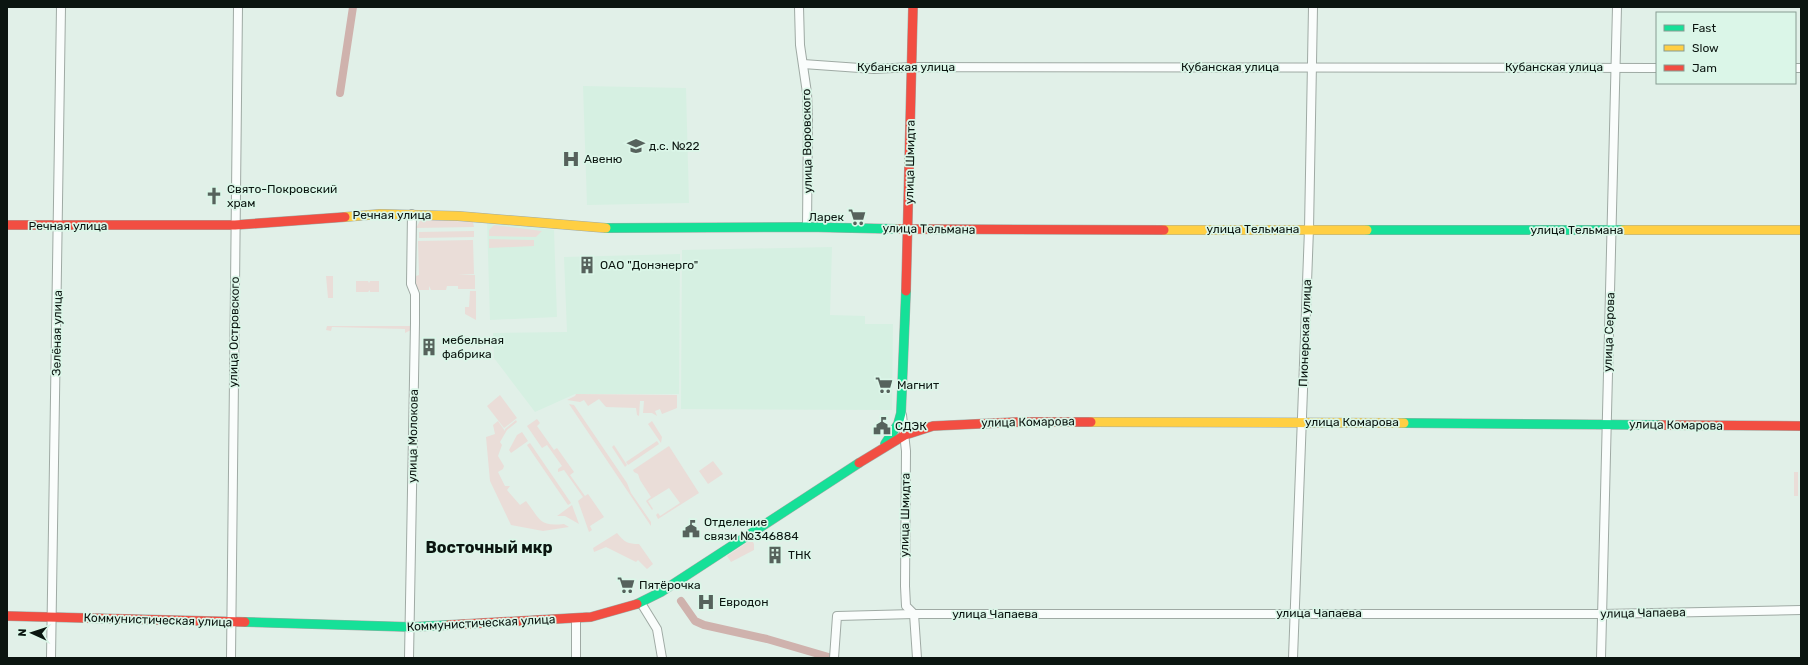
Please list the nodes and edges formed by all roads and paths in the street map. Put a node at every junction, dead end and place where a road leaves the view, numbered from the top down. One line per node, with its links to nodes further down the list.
1 (61, 7): 15 (street, Зелёная улица)
2 (238, 7): 14 (street, улица Островского)
3 (799, 7): 7 (street, улица Воровского)
4 (913, 7): 8 (street, улица Шмидта)
5 (1313, 7): 9 (street, Пионерская улица)
6 (1617, 7): 10 (street, улица Серова)
7 (803, 64): 8 (street, Кубанская улица); 17 (street, улица Воровского)
8 (912, 67): 9 (street, Кубанская улица); 18 (street, улица Шмидта)
9 (1313, 67): 10 (street, Кубанская улица); 19 (street, Пионерская улица)
10 (1614, 68): 11 (street, Кубанская улица); 20 (street, улица Серова)
11 (1656, 68)
12 (412, 214): 14 (street, Речная улица); 16 (street, Речная улица); 37 (street, улица Молокова)
13 (7, 225): 15 (street, Речная улица)
14 (235, 225): 15 (street, Речная улица); 36 (street, улица Островского)
15 (58, 226): 34 (street, Зелёная улица)
16 (704, 227): 17 (street, улица Тельмана)
17 (807, 227): 18 (street, улица Тельмана)
18 (908, 228): 19 (street, улица Тельмана); 22 (street, улица Шмидта)
19 (1309, 229): 20 (street, улица Тельмана); 23 (street, Пионерская улица)
20 (1612, 230): 21 (street, улица Тельмана); 24 (street, улица Серова)
21 (1801, 230)
22 (901, 413): 26 (street, улица Шмидта); 27 (street, улица Шмидта)
23 (1302, 422): 24 (street, улица Комарова); 26 (street, улица Комарова); 30 (street, Пионерская улица)
24 (1606, 424): 25 (street, улица Комарова); 32 (street, улица Серова)
25 (1801, 426)
26 (905, 435): 27 (street, Коммунистическая улица); 31 (street, улица Шмидта)
27 (883, 447): 28 (street, Коммунистическая улица)
28 (641, 603): 35 (street, Коммунистическая улица); 42 (street)
29 (1801, 610): 32 (street, улица Чапаева)
30 (1295, 613): 31 (street, улица Чапаева); 32 (street, улица Чапаева); 45 (street, Пионерская улица)
31 (914, 614): 43 (street, улица Чапаева); 44 (street)
32 (1602, 614): 46 (street, улица Серова)
33 (7, 616): 34 (street, Коммунистическая улица)
34 (52, 616): 36 (street, Коммунистическая улица); 38 (street, Зелёная улица)
35 (576, 618): 37 (street, Коммунистическая улица); 41 (street)
36 (232, 622): 37 (street, Коммунистическая улица); 39 (street, улица Островского)
37 (411, 627): 40 (street, улица Молокова)
38 (51, 658)
39 (231, 658)
40 (409, 658)
41 (576, 658)
42 (662, 658)
43 (834, 658)
44 (917, 658)
45 (1293, 658)
46 (1601, 658)

